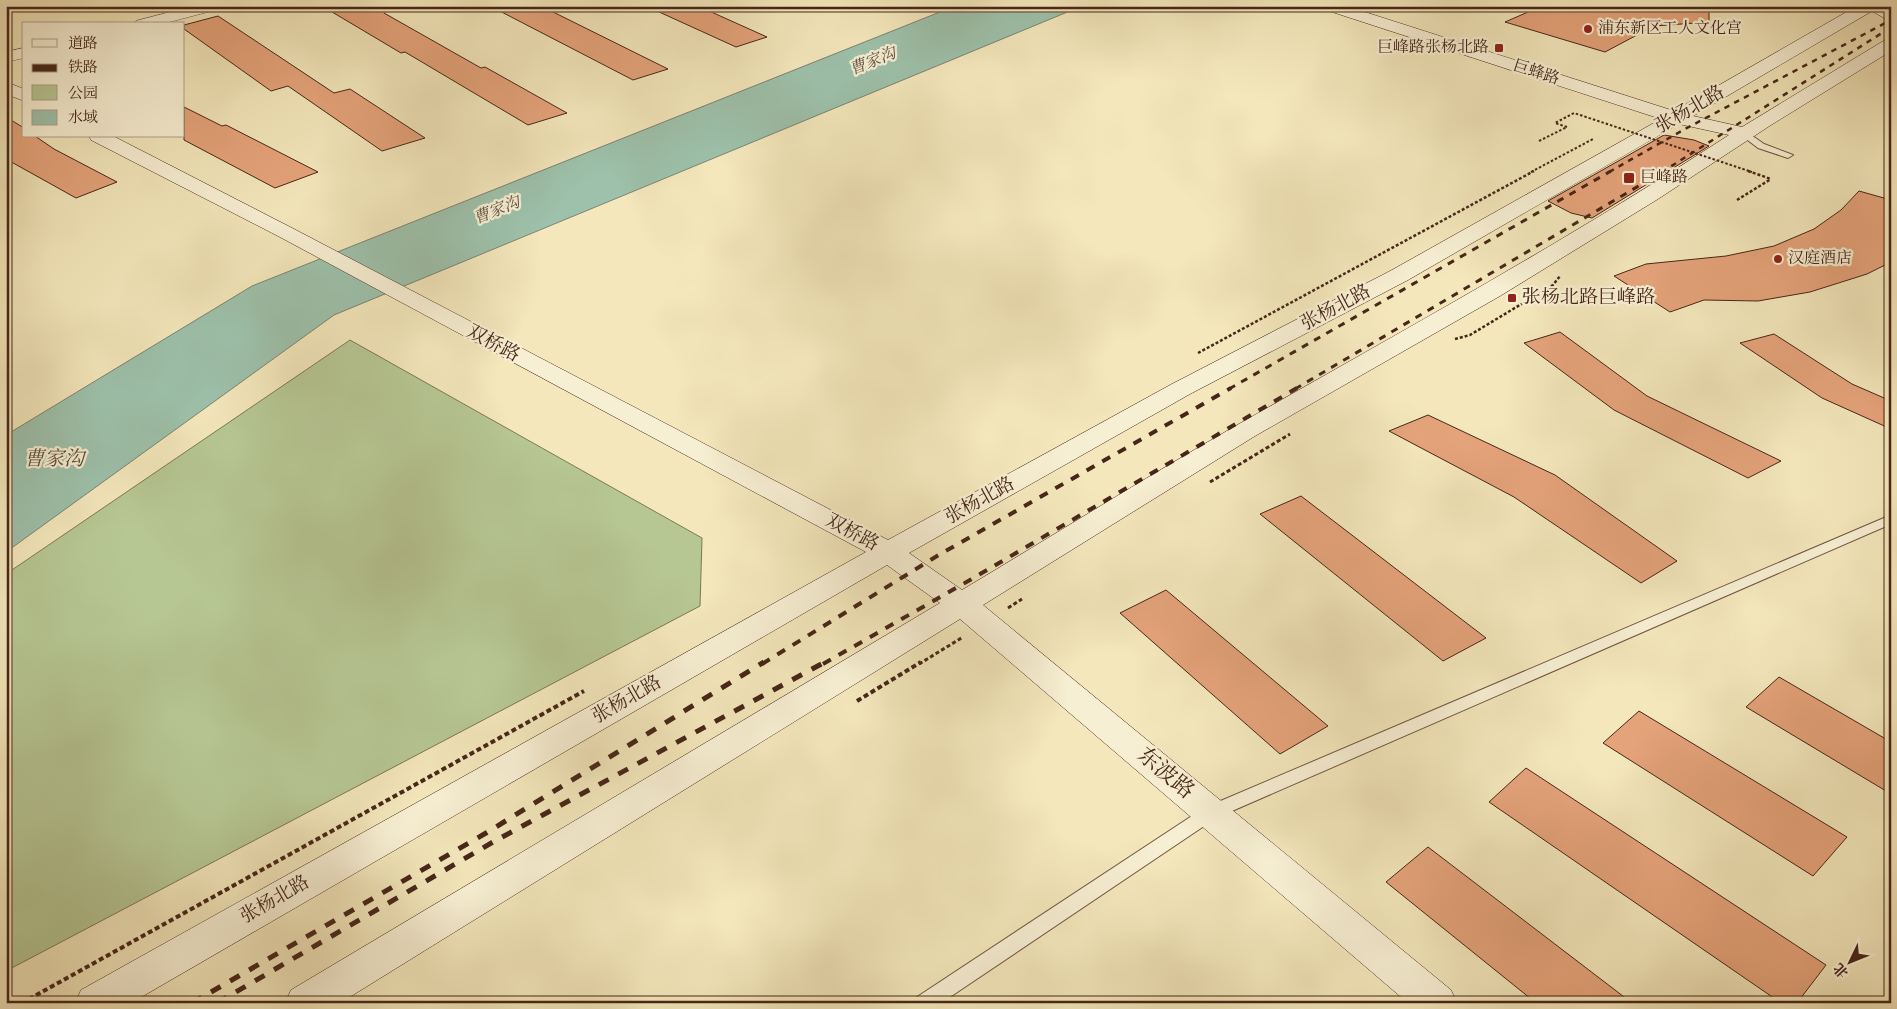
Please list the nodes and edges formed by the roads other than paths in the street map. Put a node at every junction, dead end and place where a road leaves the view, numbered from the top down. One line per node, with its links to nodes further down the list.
1 (213, 6): 7 (main road)
2 (1329, 6): 13 (main road, 巨蜂路)
3 (1354, 6): 13 (main road)
4 (1869, 6): 13 (main road, 张杨北路)
5 (1875, 6): 6 (main road)
6 (1891, 17)
7 (150, 22)
8 (1891, 44): 14 (main road)
9 (22, 53): 10 (main road)
10 (6, 57)
11 (6, 87): 12 (main road)
12 (22, 95)
13 (1683, 114): 14 (main road, 巨蜂路); 18 (main road, 张杨北路)
14 (1744, 134): 16 (lane); 19 (main road)
15 (102, 138): 18 (main road, 双桥路)
16 (1788, 155)
17 (1891, 519): 20 (lane)
18 (888, 552): 19 (main road, 东波路); 21 (main road, 张杨北路)
19 (973, 613): 20 (main road, 东波路); 22 (main road)
20 (1210, 813): 23 (lane); 24 (main road, 东波路)
21 (95, 1003)
22 (305, 1003)
23 (924, 1003)
24 (1437, 1003)

